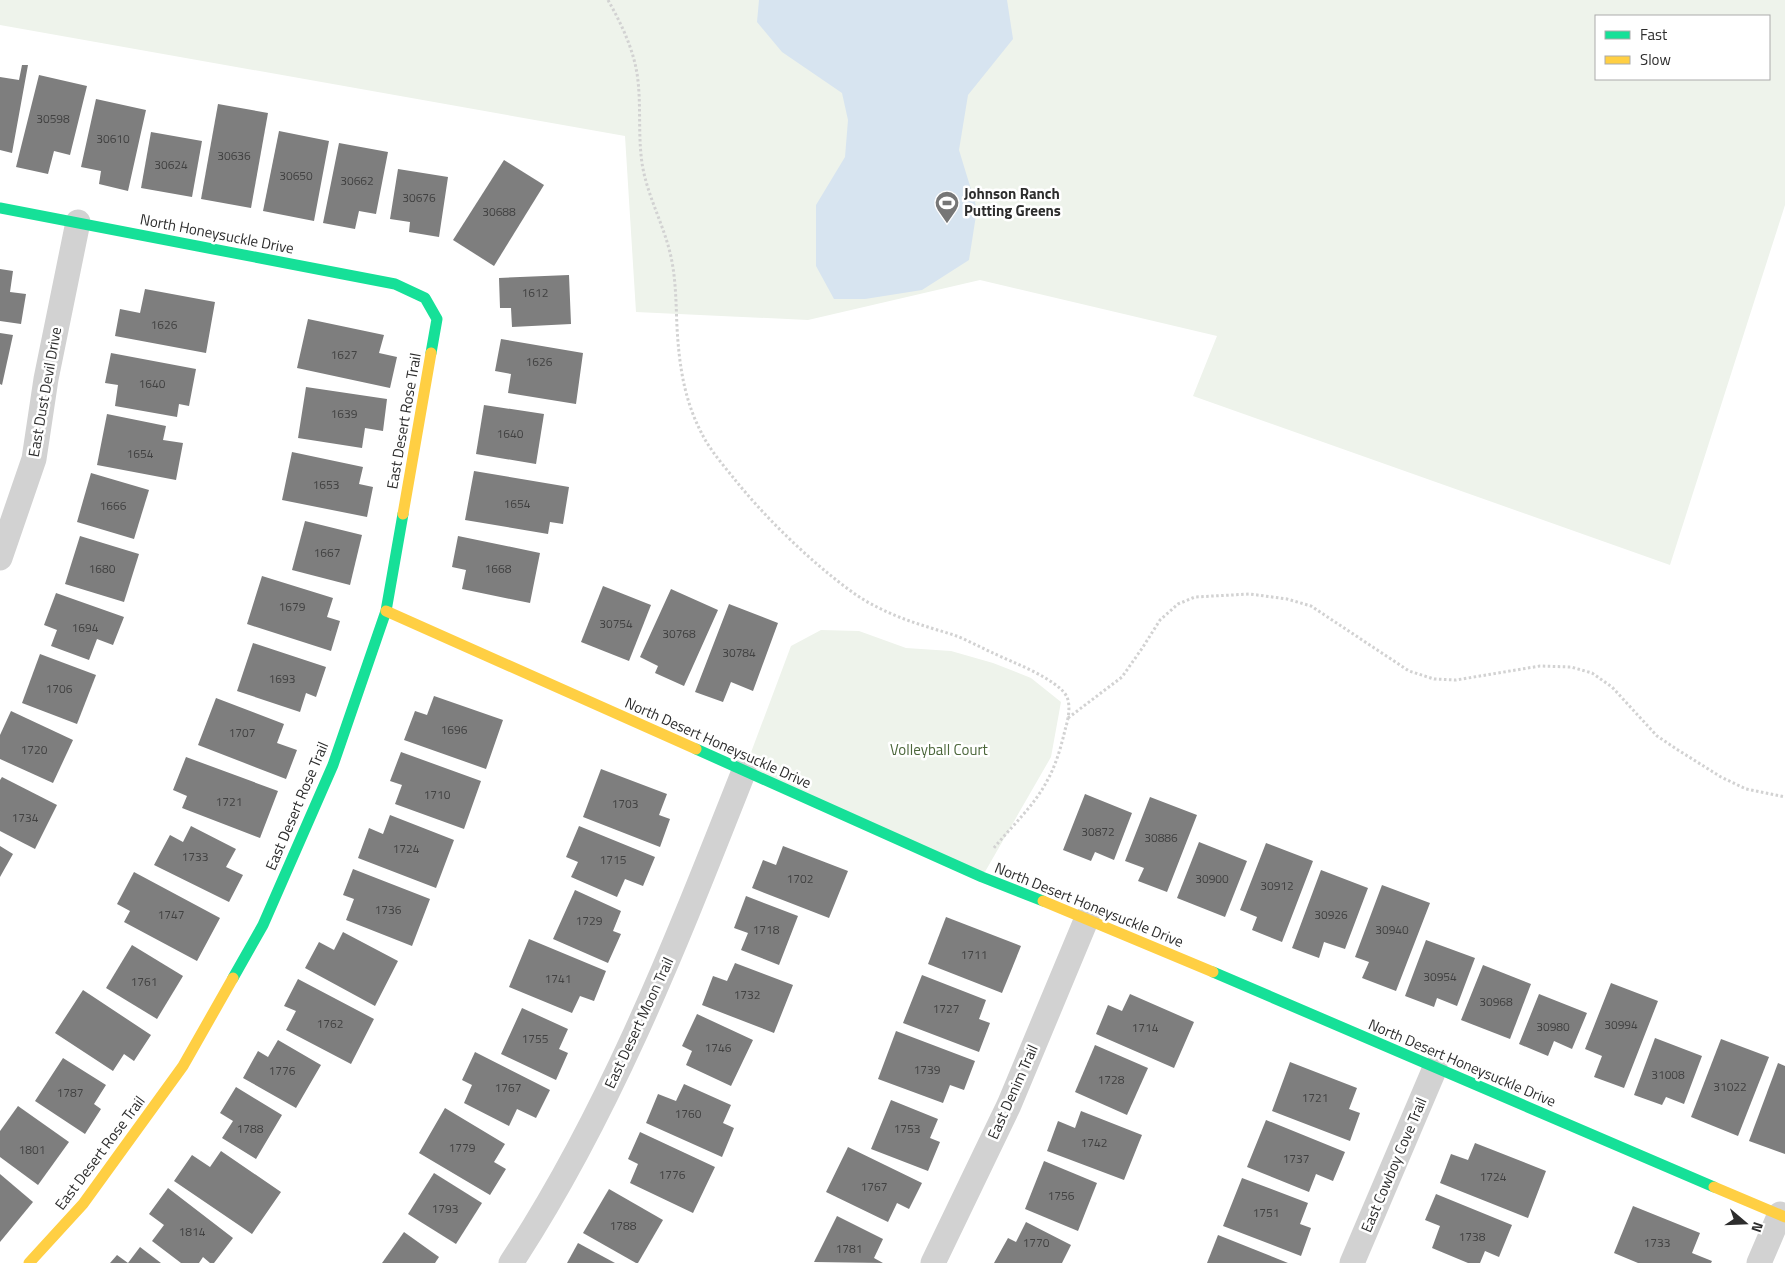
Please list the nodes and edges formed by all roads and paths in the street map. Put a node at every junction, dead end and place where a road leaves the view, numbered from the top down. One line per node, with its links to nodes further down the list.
1 (608, 0): 7 (path)
2 (0, 208): 3 (street, North Honeysuckle Drive)
3 (78, 222): 4 (street, North Honeysuckle Drive); 5 (street, East Dust Devil Drive)
4 (425, 298): 6 (street, East Desert Rose Trail)
5 (0, 558)
6 (386, 611): 8 (street, North Desert Honeysuckle Drive); 14 (street, East Desert Rose Trail)
7 (1068, 718): 9 (path); 10 (path)
8 (744, 771): 10 (street, North Desert Honeysuckle Drive); 15 (street, East Desert Moon Trail)
9 (1785, 797)
10 (982, 877): 11 (street, North Desert Honeysuckle Drive)
11 (1087, 918): 12 (street, North Desert Honeysuckle Drive); 16 (street, East Denim Trail)
12 (1435, 1068): 13 (street, North Desert Honeysuckle Drive); 17 (street, East Cowboy Cove Trail)
13 (1782, 1215): 18 (street)
14 (29, 1263)
15 (511, 1263)
16 (933, 1263)
17 (1352, 1263)
18 (1759, 1263)

